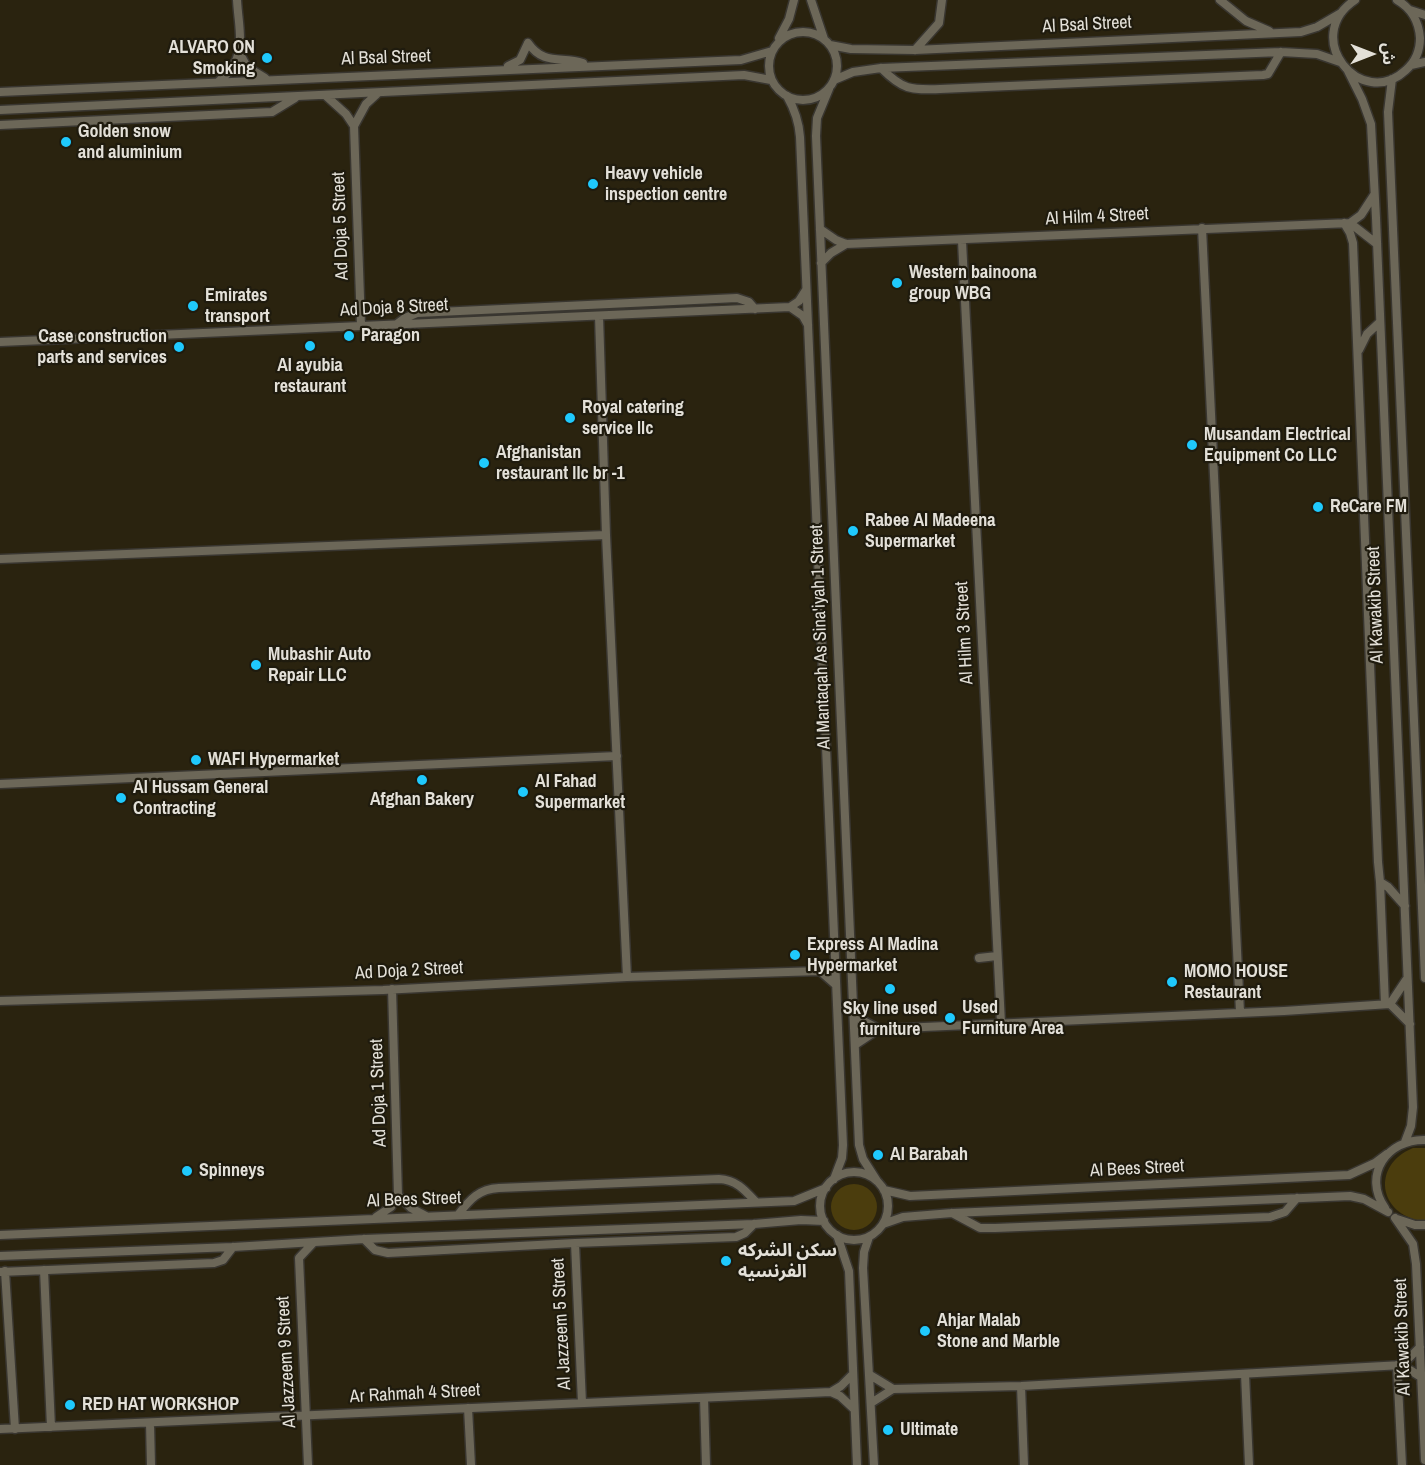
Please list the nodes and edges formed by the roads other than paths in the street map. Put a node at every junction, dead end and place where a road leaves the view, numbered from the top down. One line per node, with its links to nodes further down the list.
1 (237, 0): 17 (street)
2 (794, 0): 13 (street)
3 (811, 0): 12 (street)
4 (942, 0): 14 (street)
5 (1220, 0): 11 (street)
6 (1355, 0): 9 (street)
7 (1397, 0): 8 (street)
8 (1410, 10): 10 (street); 21 (street)
9 (1341, 13): 11 (street, Al Bsal Street); 18 (street)
10 (1425, 15)
11 (1275, 33): 14 (street, Al Bsal Street)
12 (827, 42): 13 (street); 14 (street, Al Bsal Street); 27 (street)
13 (777, 43): 15 (street)
14 (915, 50)
15 (772, 51): 20 (street, Al Bsal Street); 26 (street)
16 (1281, 52): 18 (street, Al Bsal Street); 22 (street, Al Bsal Street); 22 (street)
17 (240, 54): 25 (street); 29 (street)
18 (1340, 62): 24 (street, Al Kawakib Street)
19 (1425, 62): 21 (street)
20 (589, 65): 23 (street, Al Bsal Street); 23 (street)
21 (1411, 65): 28 (street)
22 (881, 68): 27 (street, Al Bsal Street)
23 (498, 69): 25 (street, Al Bsal Street)
24 (1347, 71): 28 (street); 39 (street, Al Kawakib Street)
25 (268, 79): 29 (street, Al Bsal Street)
26 (771, 80): 32 (street, Al Bsal Street); 34 (street)
27 (834, 80): 30 (street)
28 (1392, 80): 69 (street, Al Kawakib Street)
29 (218, 82): 31 (street, Al Bsal Street)
30 (829, 89): 34 (street); 42 (street, Al Mantaqah As Sina'iyah 1 Street)
31 (0, 92)
32 (378, 93): 33 (street, Al Bsal Street); 38 (street)
33 (325, 95): 35 (street, Al Bsal Street); 38 (street)
34 (787, 96): 47 (street, Al Mantaqah As Sina'iyah 1 Street)
35 (296, 97): 36 (street, Al Bsal Street); 37 (street)
36 (0, 110)
37 (0, 125)
38 (354, 126): 54 (street, Ad Doja 5 Street)
39 (1374, 194): 40 (street); 45 (street, Al Kawakib Street)
40 (1347, 223): 41 (street, Al Hilm 4 Street); 45 (street); 56 (street)
41 (1202, 228): 43 (street, Al Hilm 4 Street); 74 (street)
42 (820, 229): 44 (street); 46 (street, Al Mantaqah As Sina'iyah 1 Street)
43 (962, 241): 44 (street, Al Hilm 4 Street); 64 (street, Al Hilm 3 Street)
44 (846, 244): 46 (street)
45 (1377, 244): 51 (street, Al Kawakib Street)
46 (821, 264): 75 (street, Al Mantaqah As Sina'iyah 1 Street)
47 (807, 288): 48 (street); 53 (street, Al Mantaqah As Sina'iyah 1 Street)
48 (790, 307): 49 (street, Ad Doja 8 Street); 53 (street)
49 (755, 309): 50 (street, Ad Doja 8 Street); 52 (street)
50 (599, 316): 52 (street, Ad Doja 8 Street); 57 (street)
51 (1380, 322): 56 (street); 62 (street, Al Kawakib Street)
52 (397, 324): 54 (street, Ad Doja 8 Street)
53 (808, 325): 63 (street, Al Mantaqah As Sina'iyah 1 Street)
54 (361, 326): 55 (street, Ad Doja 8 Street)
55 (0, 342)
56 (1357, 353): 61 (street)
57 (606, 535): 58 (street); 59 (street)
58 (0, 559)
59 (617, 756): 60 (street); 67 (street)
60 (0, 784)
61 (1380, 882): 62 (street); 73 (street)
62 (1405, 906): 68 (street, Al Kawakib Street)
63 (835, 948): 66 (street); 70 (street, Al Mantaqah As Sina'iyah 1 Street)
64 (998, 956): 65 (street); 76 (street, Al Hilm 3 Street)
65 (978, 958)
66 (820, 971): 67 (street, Ad Doja 2 Street); 70 (street)
67 (627, 977): 71 (street, Ad Doja 2 Street)
68 (1407, 978): 73 (street); 77 (street, Al Kawakib Street)
69 (1425, 978)
70 (836, 985): 83 (street, Al Mantaqah As Sina'iyah 1 Street)
71 (392, 990): 72 (street, Ad Doja 2 Street); 87 (street, Ad Doja 1 Street)
72 (0, 1001)
73 (1387, 1004): 74 (street); 77 (street)
74 (1239, 1012): 76 (street)
75 (854, 1016): 78 (street); 79 (street, Al Mantaqah As Sina'iyah 1 Street)
76 (1001, 1023): 78 (street)
77 (1410, 1024): 81 (street, Al Kawakib Street)
78 (879, 1029): 79 (street)
79 (855, 1045): 84 (street, Al Mantaqah As Sina'iyah 1 Street)
80 (1425, 1140): 81 (street)
81 (1405, 1142): 82 (street, Al Bees Street)
82 (1387, 1154): 86 (street, Al Bees Street); 90 (street)
83 (834, 1179): 84 (street); 85 (street)
84 (877, 1181): 86 (street)
85 (826, 1188): 89 (street, Al Bees Street); 96 (street)
86 (884, 1190): 98 (street)
87 (398, 1195): 93 (street); 94 (street)
88 (1297, 1198): 90 (street, Al Bees Street); 91 (street, Al Bees Street); 91 (street)
89 (755, 1201): 92 (street, Al Bees Street); 92 (street)
90 (1388, 1212): 95 (street)
91 (952, 1213): 98 (street, Al Bees Street)
92 (458, 1215): 93 (street, Al Bees Street)
93 (428, 1217): 94 (street, Al Bees Street)
94 (373, 1218): 100 (street, Al Bees Street)
95 (1395, 1218): 99 (street); 112 (street, Al Kawakib Street)
96 (824, 1221): 97 (street, Al Bees Street); 101 (street)
97 (754, 1224): 103 (street, Al Bees Street); 105 (street)
98 (883, 1224): 102 (street)
99 (1425, 1225)
100 (0, 1235)
101 (837, 1235): 102 (street); 114 (street)
102 (869, 1237): 116 (street)
103 (364, 1239): 104 (street, Al Bees Street); 105 (street)
104 (313, 1243): 106 (street, Al Bees Street); 109 (street)
105 (575, 1243): 122 (street, Al Jazzeem 5 Street)
106 (280, 1245): 107 (street, Al Bees Street); 109 (street)
107 (233, 1247): 108 (street, Al Bees Street); 110 (street)
108 (0, 1256)
109 (299, 1257): 126 (street, Al Jazzeem 9 Street)
110 (44, 1270): 111 (street); 128 (street)
111 (3, 1271): 130 (street)
112 (1420, 1347): 113 (street); 117 (street, Al Kawakib Street)
113 (1400, 1365): 115 (street); 117 (street); 140 (street)
114 (853, 1374): 120 (street); 125 (street)
115 (1245, 1374): 118 (street); 139 (street)
116 (870, 1375): 119 (street); 123 (street)
117 (1421, 1377): 131 (street, Al Kawakib Street)
118 (1021, 1386): 119 (street); 138 (street)
119 (893, 1389): 123 (street)
120 (831, 1392): 121 (street, Ar Rahmah 4 Street); 125 (street)
121 (704, 1398): 122 (street, Ar Rahmah 4 Street); 135 (street)
122 (582, 1403): 124 (street, Ar Rahmah 4 Street)
123 (871, 1403): 137 (street)
124 (468, 1408): 126 (street, Ar Rahmah 4 Street); 134 (street)
125 (854, 1409): 136 (street)
126 (306, 1416): 127 (street, Ar Rahmah 4 Street); 133 (street, Al Jazzeem 9 Street)
127 (150, 1423): 128 (street, Ar Rahmah 4 Street); 132 (street)
128 (51, 1427): 130 (street, Ar Rahmah 4 Street)
129 (0, 1429): 130 (street, Ar Rahmah 4 Street)
130 (15, 1429)
131 (1425, 1460)
132 (151, 1465)
133 (308, 1465)
134 (471, 1465)
135 (706, 1465)
136 (856, 1465)
137 (874, 1465)
138 (1024, 1465)
139 (1249, 1465)
140 (1402, 1465)

